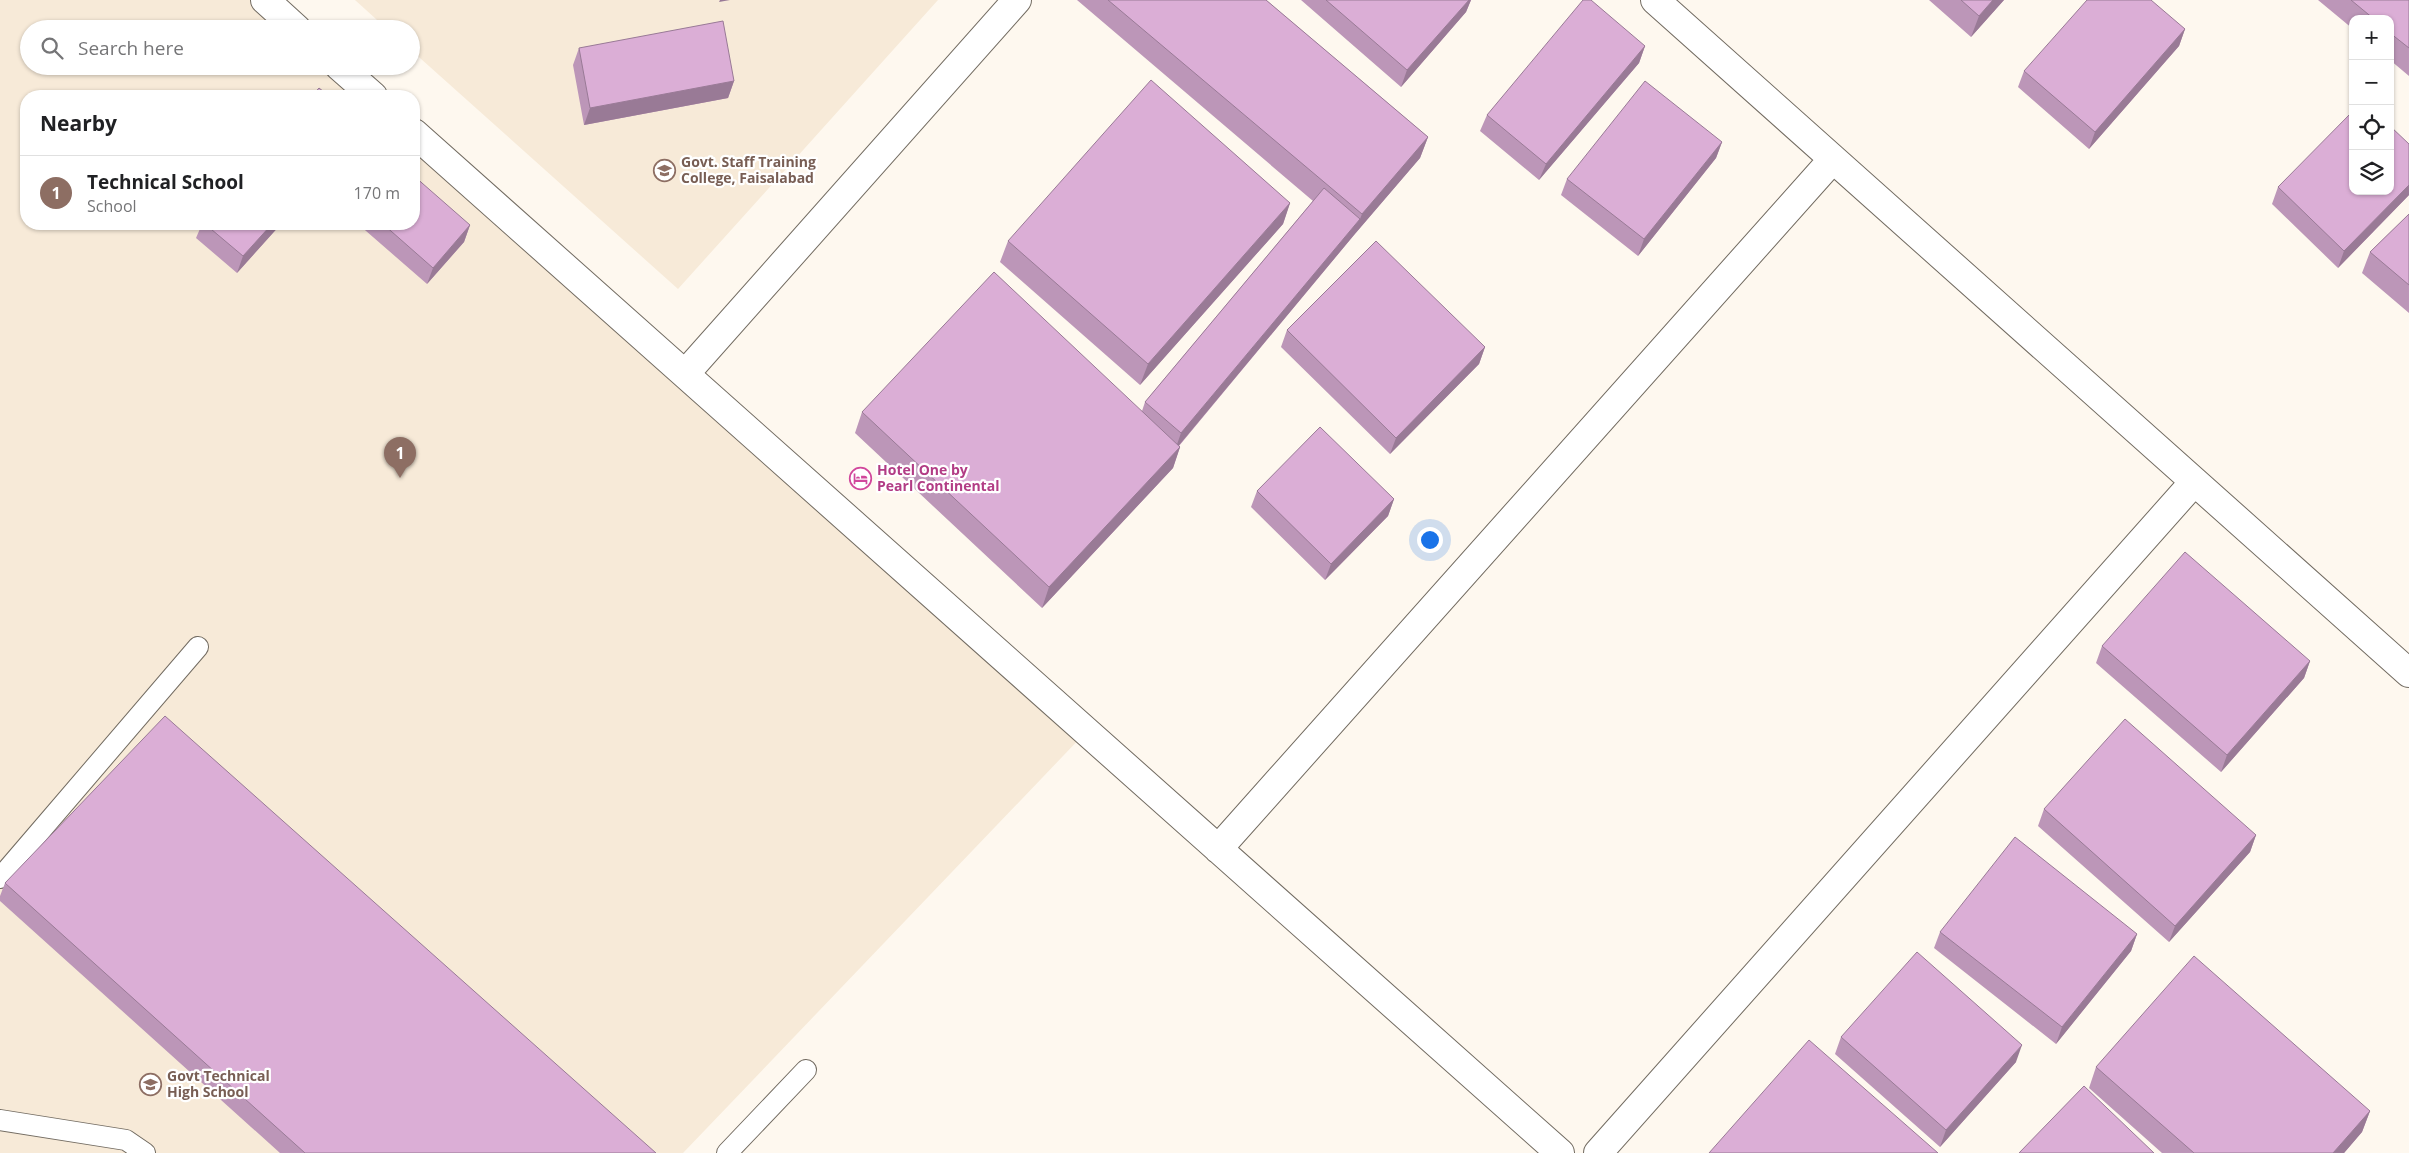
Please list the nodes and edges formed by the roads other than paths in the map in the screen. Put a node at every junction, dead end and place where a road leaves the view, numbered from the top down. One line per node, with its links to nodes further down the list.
1 (265, 0): 4 (street)
2 (1016, 0): 9 (street)
3 (1655, 0): 8 (street)
4 (287, 20)
5 (349, 75): 6 (street)
6 (366, 90)
7 (420, 138): 9 (street)
8 (1833, 159): 10 (street); 13 (street)
9 (685, 374): 13 (street)
10 (2194, 482): 12 (street); 20 (street)
11 (198, 647): 14 (lane)
12 (2409, 673)
13 (1218, 849): 19 (street)
14 (0, 878)
15 (806, 1070): 18 (lane)
16 (0, 1120): 17 (lane)
17 (145, 1153)
18 (727, 1153)
19 (1560, 1153)
20 (1598, 1153)

